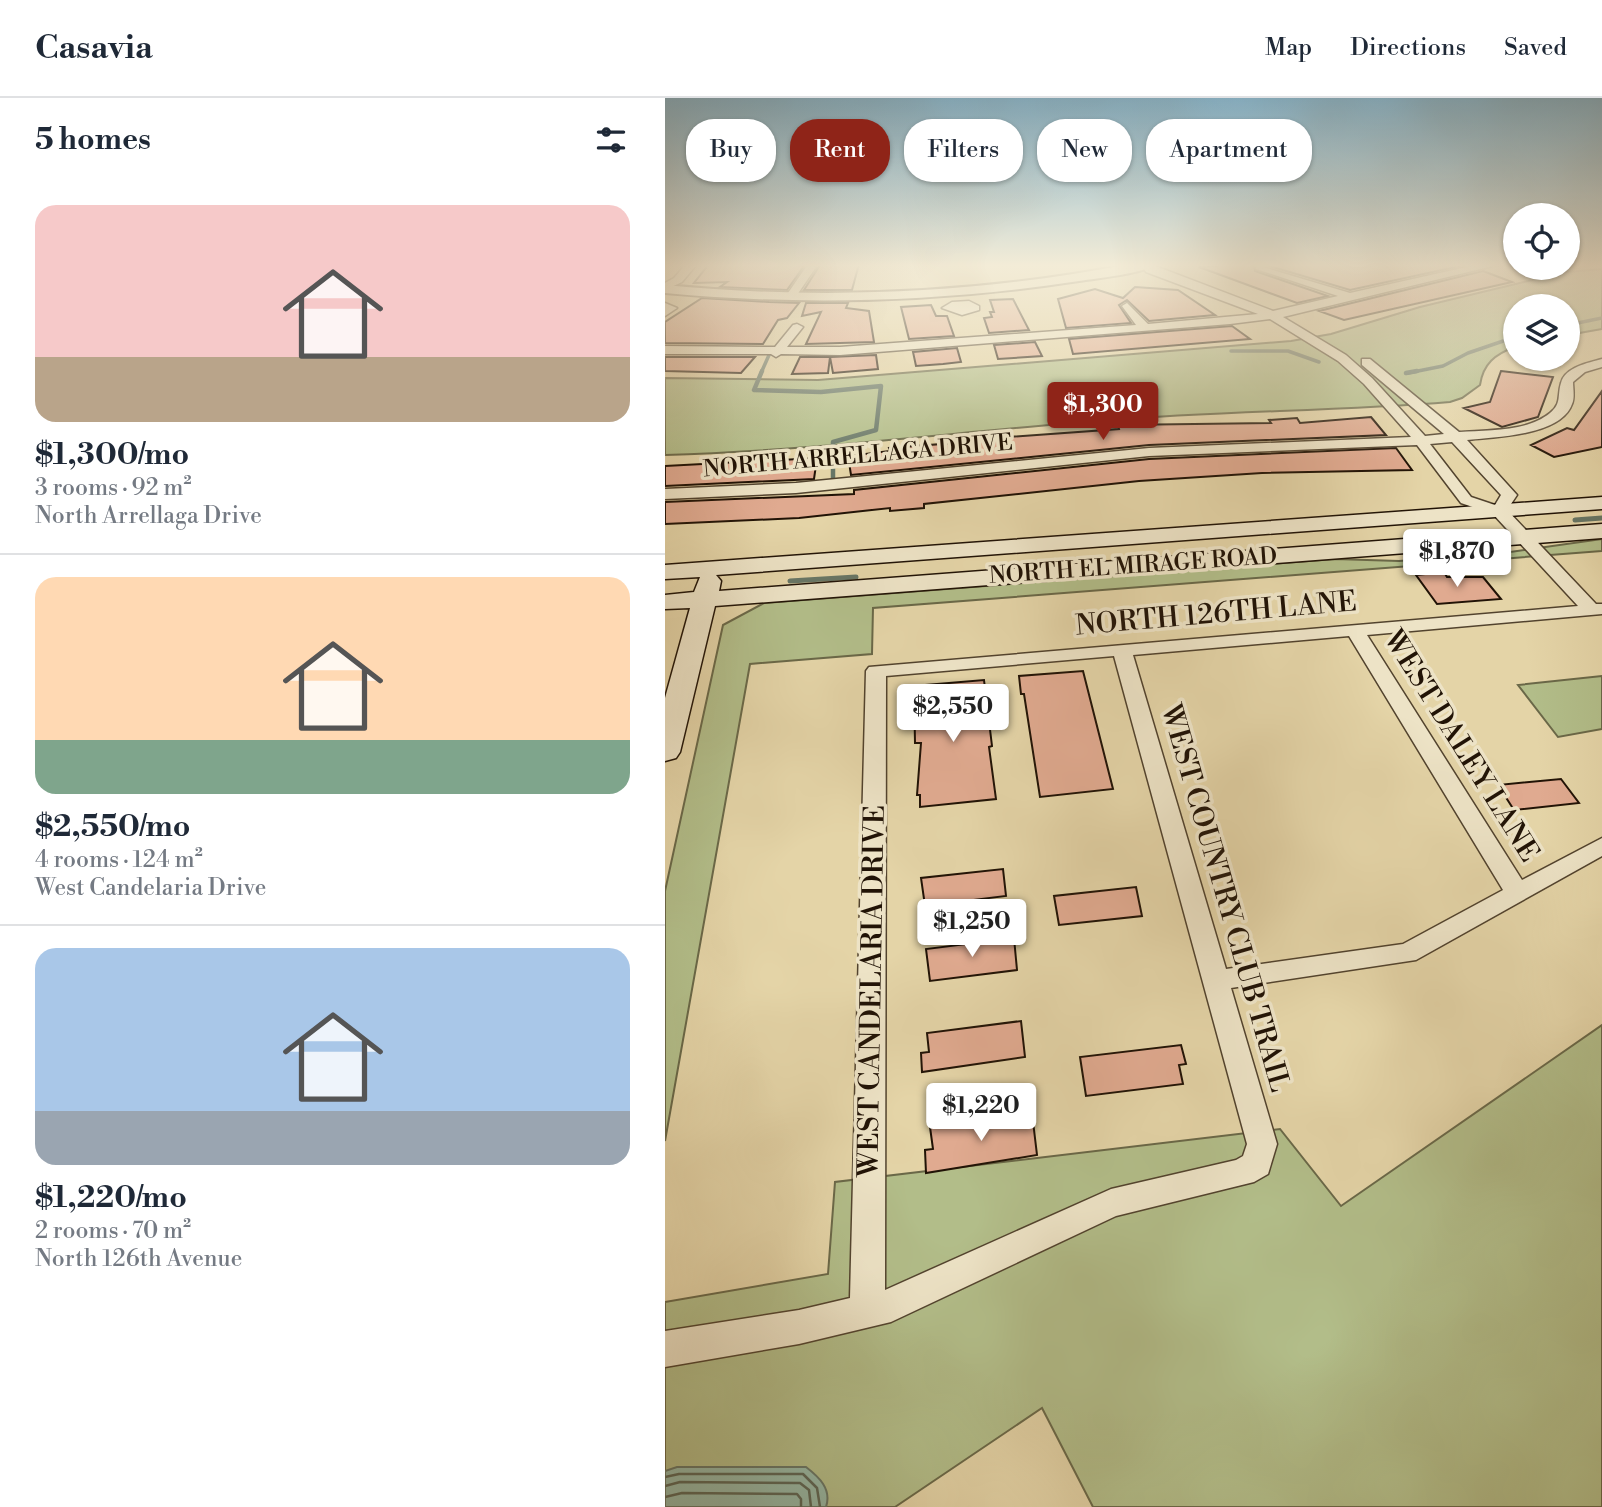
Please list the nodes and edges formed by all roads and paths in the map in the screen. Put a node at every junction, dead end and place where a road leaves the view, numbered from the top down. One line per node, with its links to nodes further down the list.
1 (794, 330): 6 (street)
2 (953, 330): 6 (street)
3 (1302, 330): 9 (street)
4 (1310, 330): 8 (street)
5 (665, 350): 6 (street)
6 (776, 353)
7 (1602, 363): 8 (street, NORTH ARRELLAGA DRIVE)
8 (1456, 437): 9 (street, NORTH ARRELLAGA DRIVE); 10 (street)
9 (1427, 439): 10 (street); 11 (street, NORTH ARRELLAGA DRIVE)
10 (1456, 461): 13 (street); 13 (street)
11 (665, 494)
12 (1602, 503): 13 (main road, NORTH EL MIRAGE ROAD)
13 (1499, 511): 15 (street); 16 (main road, NORTH EL MIRAGE ROAD)
14 (1602, 531): 15 (main road, NORTH EL MIRAGE ROAD)
15 (1523, 537): 18 (main road, NORTH EL MIRAGE ROAD); 20 (street)
16 (711, 569): 17 (main road, NORTH EL MIRAGE ROAD); 18 (main road)
17 (665, 572)
18 (705, 599): 19 (main road, NORTH EL MIRAGE ROAD); 24 (main road)
19 (665, 602)
20 (1597, 610): 21 (street, NORTH 126TH LANE)
21 (1355, 630): 22 (street, NORTH 126TH LANE); 26 (street, WEST DALEY LANE)
22 (1122, 650): 23 (street, NORTH 126TH LANE); 27 (street, WEST COUNTRY CLUB TRAIL)
23 (876, 671): 28 (street, WEST CANDELARIA DRIVE)
24 (665, 752)
25 (1602, 846): 26 (street)
26 (1517, 893): 27 (street)
27 (1217, 981): 28 (street, WEST COUNTRY CLUB TRAIL)
28 (867, 1311): 29 (street)
29 (665, 1349)

